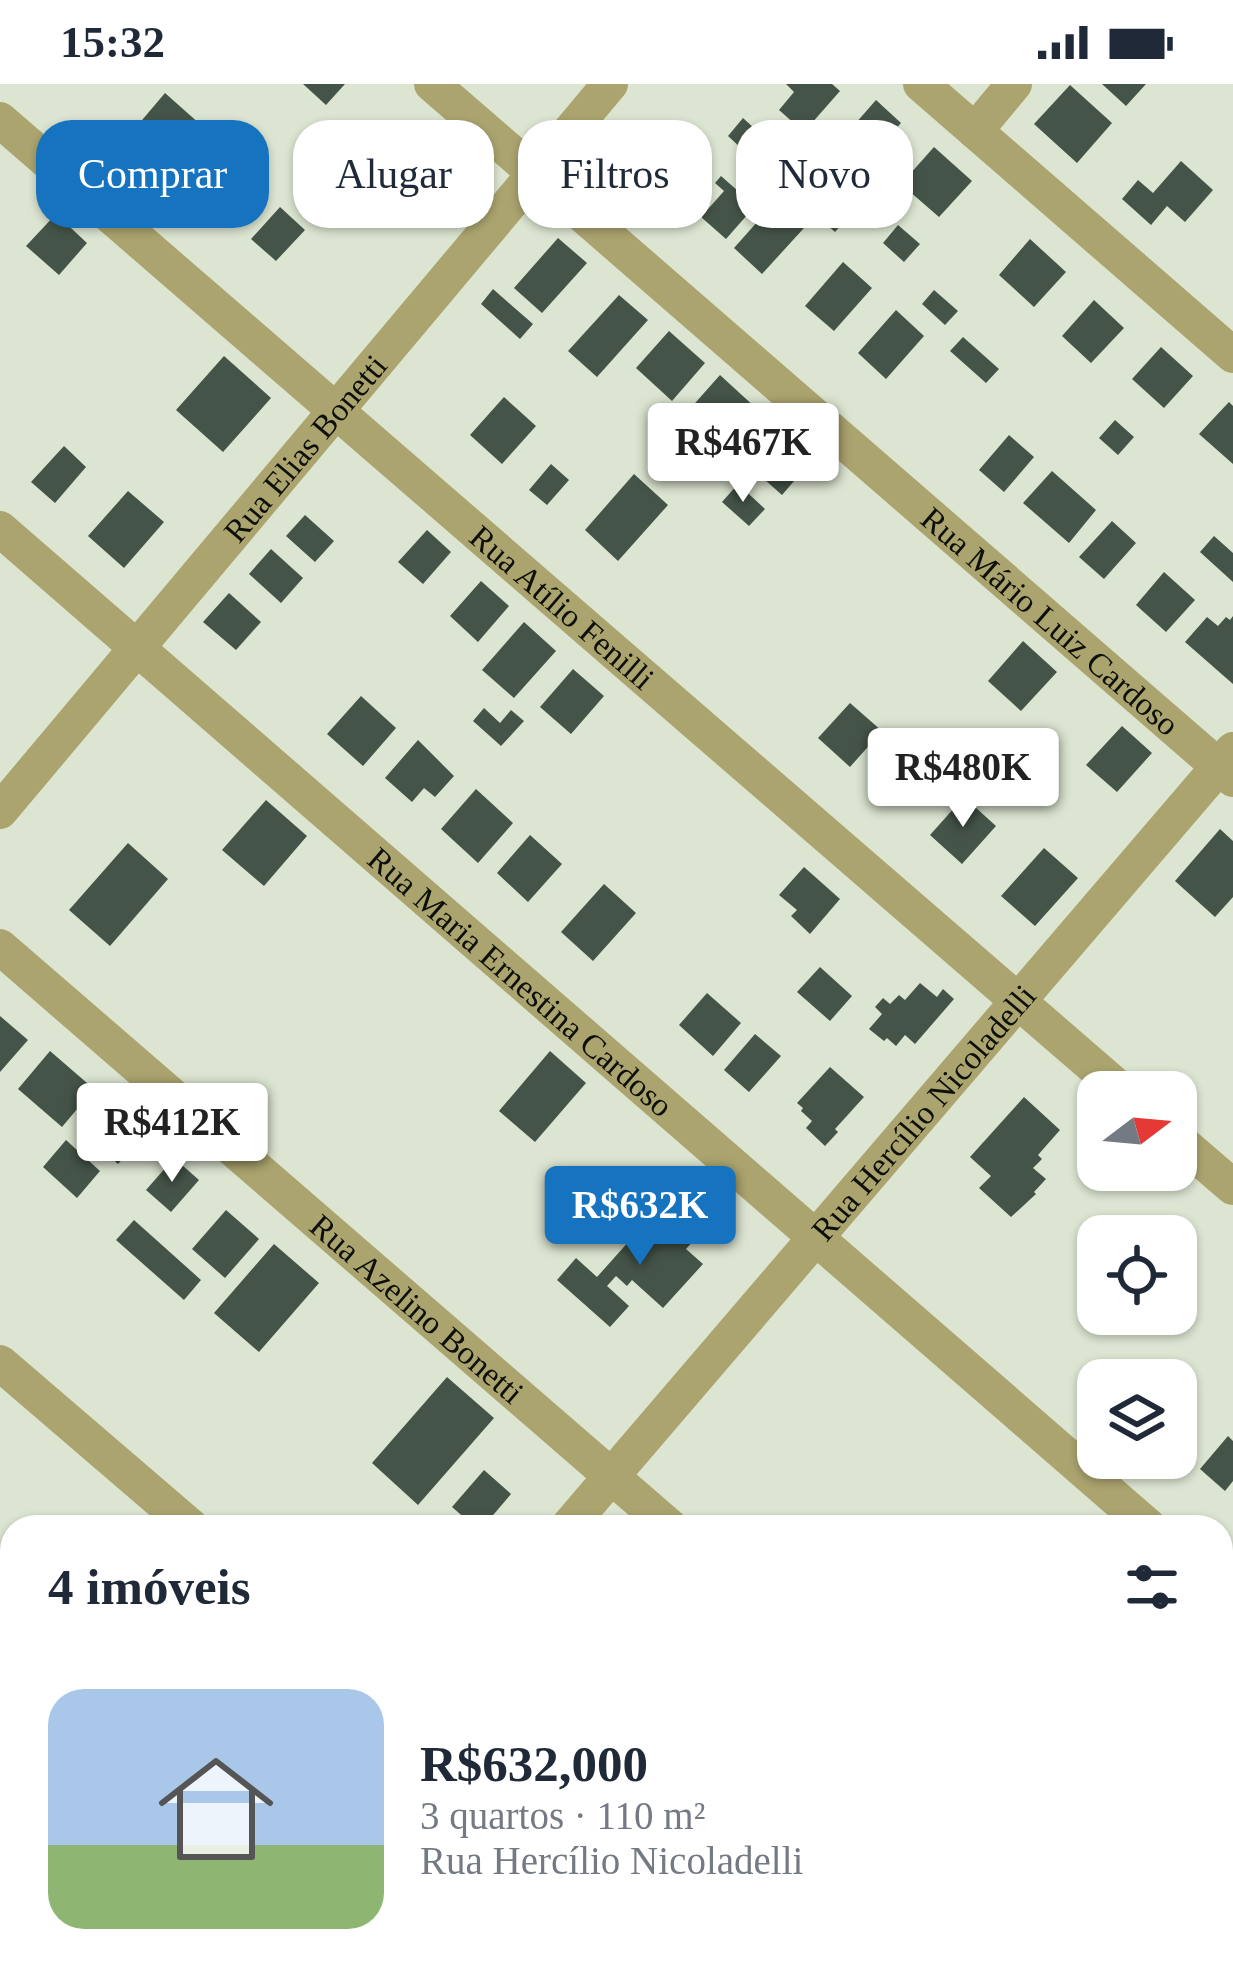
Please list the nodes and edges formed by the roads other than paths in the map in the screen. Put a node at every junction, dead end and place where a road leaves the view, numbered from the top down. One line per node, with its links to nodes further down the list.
1 (432, 84): 8 (street, Rua Mário Luiz Cardoso)
2 (610, 84): 6 (street, Rua Elias Bonetti)
3 (921, 84): 7 (street)
4 (1014, 84): 7 (street)
5 (0, 120): 12 (street, Rua Atílio Fenilli)
6 (580, 120)
7 (975, 131): 11 (street)
8 (518, 158)
9 (518, 193): 12 (street, Rua Elias Bonetti)
10 (599, 228): 15 (street, Rua Mário Luiz Cardoso)
11 (1226, 334)
12 (336, 410): 14 (street, Rua Elias Bonetti); 18 (street, Rua Atílio Fenilli)
13 (0, 529): 14 (street, Rua Maria Ernestina Cardoso)
14 (136, 648): 16 (street, Rua Elias Bonetti); 22 (street, Rua Maria Ernestina Cardoso)
15 (1228, 765): 18 (street, Rua Hercílio Nicoladelli)
16 (0, 811)
17 (0, 947): 24 (street, Rua Azelino Bonetti)
18 (1018, 1001): 19 (street, Rua Atílio Fenilli); 22 (street, Rua Hercílio Nicoladelli)
19 (1099, 1071)
20 (1197, 1156): 21 (street)
21 (1233, 1187)
22 (814, 1239): 24 (street, Rua Hercílio Nicoladelli); 28 (street, Rua Maria Ernestina Cardoso)
23 (0, 1363): 25 (street)
24 (611, 1476): 26 (street, Rua Hercílio Nicoladelli); 27 (street, Rua Azelino Bonetti)
25 (176, 1515)
26 (578, 1515)
27 (656, 1515)
28 (1135, 1515)

